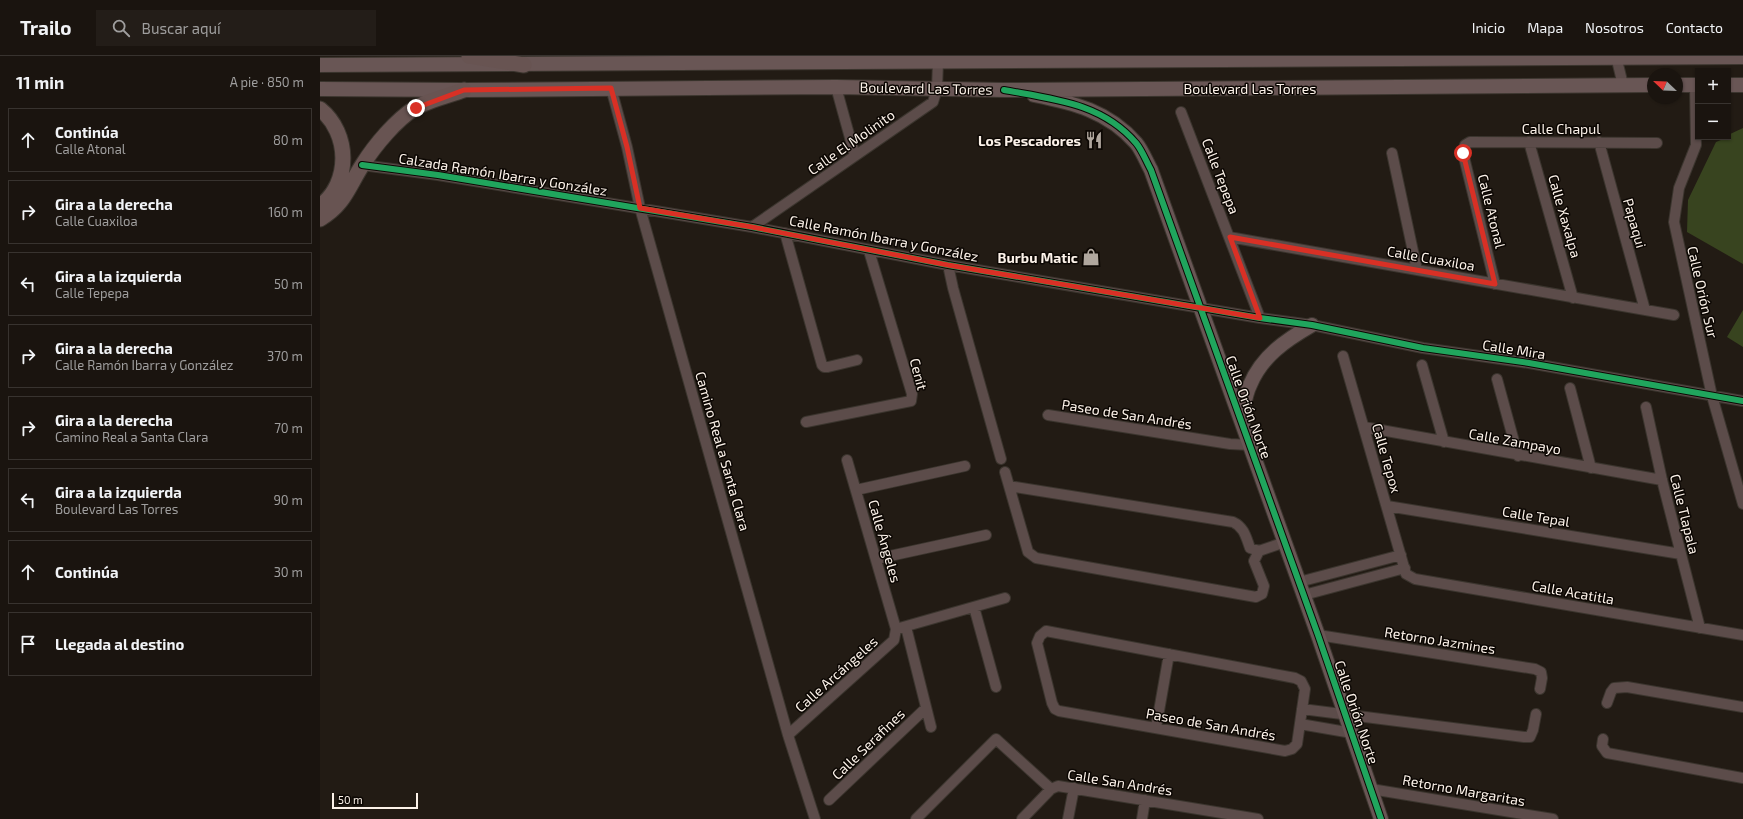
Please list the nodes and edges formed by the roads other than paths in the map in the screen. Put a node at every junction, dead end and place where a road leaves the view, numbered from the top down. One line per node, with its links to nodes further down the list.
1 (469, 56): 9 (main road)
2 (1616, 57): 3 (main road, Boulevard Las Torres); 4 (main road, Boulevard Las Torres); 10 (street)
3 (1743, 57)
4 (1037, 58): 7 (main road, Boulevard Las Torres)
5 (827, 59): 6 (main road, Boulevard Las Torres); 7 (main road, Boulevard Las Torres)
6 (602, 60): 9 (main road, Boulevard Las Torres)
7 (938, 62): 18 (street, Calle El Molinito)
8 (320, 65): 9 (main road, Boulevard Las Torres)
9 (524, 65)
10 (1623, 85): 11 (main road, Boulevard Las Torres); 21 (main road, Boulevard Las Torres)
11 (1647, 85)
12 (1683, 85): 13 (main road)
13 (1695, 85)
14 (1731, 85): 15 (main road)
15 (1743, 85)
16 (836, 87): 17 (main road, Boulevard Las Torres); 18 (main road, Boulevard Las Torres); 30 (street)
17 (611, 88): 20 (main road, Boulevard Las Torres); 33 (street, Camino Real a Santa Clara)
18 (937, 88): 21 (main road, Boulevard Las Torres); 30 (street, Calle El Molinito)
19 (320, 89): 20 (main road, Boulevard Las Torres)
20 (464, 90): 31 (main road)
21 (1004, 90): 43 (main road, Calle Orión Norte)
22 (1696, 104): 53 (street, Calle Orión Sur)
23 (320, 109): 32 (main road)
24 (1181, 112): 37 (street, Calle Tepepa)
25 (1529, 142): 26 (street, Calle Chapul); 28 (street, Calle Chapul); 42 (street, Calle Xaxalpa)
26 (1599, 142): 27 (street, Calle Chapul); 44 (street, Papaqui)
27 (1657, 143)
28 (1465, 145): 41 (street, Calle Atonal)
29 (1392, 153): 40 (street)
30 (855, 156): 35 (street, Calle El Molinito)
31 (362, 164): 33 (street, Calzada Ramón Ibarra y González); 34 (main road)
32 (320, 206)
33 (640, 208): 35 (street, Calle Ramón Ibarra y González); 100 (street, Camino Real a Santa Clara)
34 (320, 219)
35 (752, 227): 36 (street, Calle Ramón Ibarra y González)
36 (785, 233): 38 (street, Calle Ramón Ibarra y González); 49 (street)
37 (1230, 237): 40 (street, Calle Cuaxiloa); 46 (street, Calle Tepepa)
38 (869, 251): 39 (street, Calle Ramón Ibarra y González); 58 (street, Cenit)
39 (948, 265): 43 (street, Calle Ramón Ibarra y González); 63 (street)
40 (1417, 270): 41 (street, Calle Cuaxiloa)
41 (1495, 284): 42 (street, Calle Cuaxiloa)
42 (1573, 298): 44 (street, Calle Cuaxiloa)
43 (1201, 308): 46 (street, Calle Ramón Ibarra y González); 57 (main road, Calle Orión Norte)
44 (1645, 310): 45 (street, Calle Cuaxiloa)
45 (1674, 315)
46 (1260, 318): 47 (street, Calle Ramón Ibarra y González)
47 (1312, 325): 53 (street, Calle Mira); 57 (main road)
48 (1343, 356): 59 (street, Calle Tepox)
49 (857, 360)
50 (1422, 364): 60 (street)
51 (1497, 379): 62 (street)
52 (1570, 388): 66 (street)
53 (1712, 396): 54 (street, Calle Mira); 71 (street, Calle Orión Sur)
54 (1743, 401)
55 (1646, 407): 68 (street, Calle Tlapala)
56 (1048, 415): 61 (street, Paseo de San Andrés)
57 (1241, 418): 61 (main road, Calle Orión Norte)
58 (806, 422)
59 (1364, 427): 60 (street, Calle Zampayo); 72 (street, Calle Tepox)
60 (1444, 442): 62 (street, Calle Zampayo)
61 (1250, 445): 74 (main road, Calle Orión Norte)
62 (1518, 456): 66 (street, Calle Zampayo)
63 (1001, 459)
64 (848, 460): 70 (street, Calle Ángeles)
65 (965, 466): 70 (street)
66 (1591, 468): 68 (street, Calle Zampayo)
67 (1005, 472): 69 (street)
68 (1662, 480): 76 (street, Calle Tlapala)
69 (1009, 486): 75 (street); 75 (street)
70 (856, 490): 78 (street, Calle Ángeles)
71 (1743, 504)
72 (1386, 506): 76 (street, Calle Tepal); 77 (street, Calle Tepox)
73 (986, 535): 78 (street)
74 (1285, 542): 75 (street); 80 (main road, Calle Orión Norte)
75 (1255, 550)
76 (1681, 554): 84 (street, Calle Tlapala)
77 (1400, 555): 79 (street, Calle Tepox); 80 (street)
78 (876, 559): 83 (street, Calle Ángeles)
79 (1404, 568): 80 (street); 84 (street, Calle Acatitla)
80 (1301, 588): 85 (main road, Calle Orión Norte)
81 (1005, 598): 82 (street)
82 (974, 607): 83 (street); 88 (street)
83 (901, 628): 92 (street, Calle Ángeles); 100 (street, Calle Arcángeles)
84 (1700, 628): 86 (street, Calle Acatitla)
85 (1318, 635): 89 (street, Retorno Jazmines); 95 (main road, Calle Orión Norte)
86 (1743, 635)
87 (1169, 654): 93 (street, Paseo de San Andrés); 98 (street); 98 (street, Paseo de San Andrés)
88 (996, 687)
89 (1540, 689)
90 (1607, 703): 91 (street)
91 (1743, 707)
92 (926, 708): 97 (street, Calle Ángeles); 106 (street, Calle Serafines)
93 (1302, 709): 95 (street); 96 (street, Paseo de San Andrés)
94 (1536, 714): 95 (street)
95 (1346, 715): 99 (main road, Calle Orión Norte)
96 (1300, 724): 98 (street, Paseo de San Andrés); 99 (street)
97 (931, 727)
98 (1156, 728)
99 (1352, 733): 105 (main road, Calle Orión Norte)
100 (788, 735): 109 (street, Camino Real a Santa Clara)
101 (1603, 740): 102 (street)
102 (1743, 778)
103 (1074, 788): 104 (street, Calle San Andrés); 107 (street, Calle San Andrés); 112 (street)
104 (1051, 789): 110 (street, Calle San Andrés); 111 (street)
105 (1371, 789): 115 (main road, Calle Orión Norte); 116 (street, Retorno Margaritas)
106 (829, 800)
107 (1145, 800): 108 (street, Calle San Andrés); 113 (street)
108 (1213, 815): 114 (street, Calle San Andrés)
109 (815, 819)
110 (916, 819)
111 (1022, 819)
112 (1068, 819)
113 (1142, 819)
114 (1258, 819)
115 (1382, 819)
116 (1553, 819)

